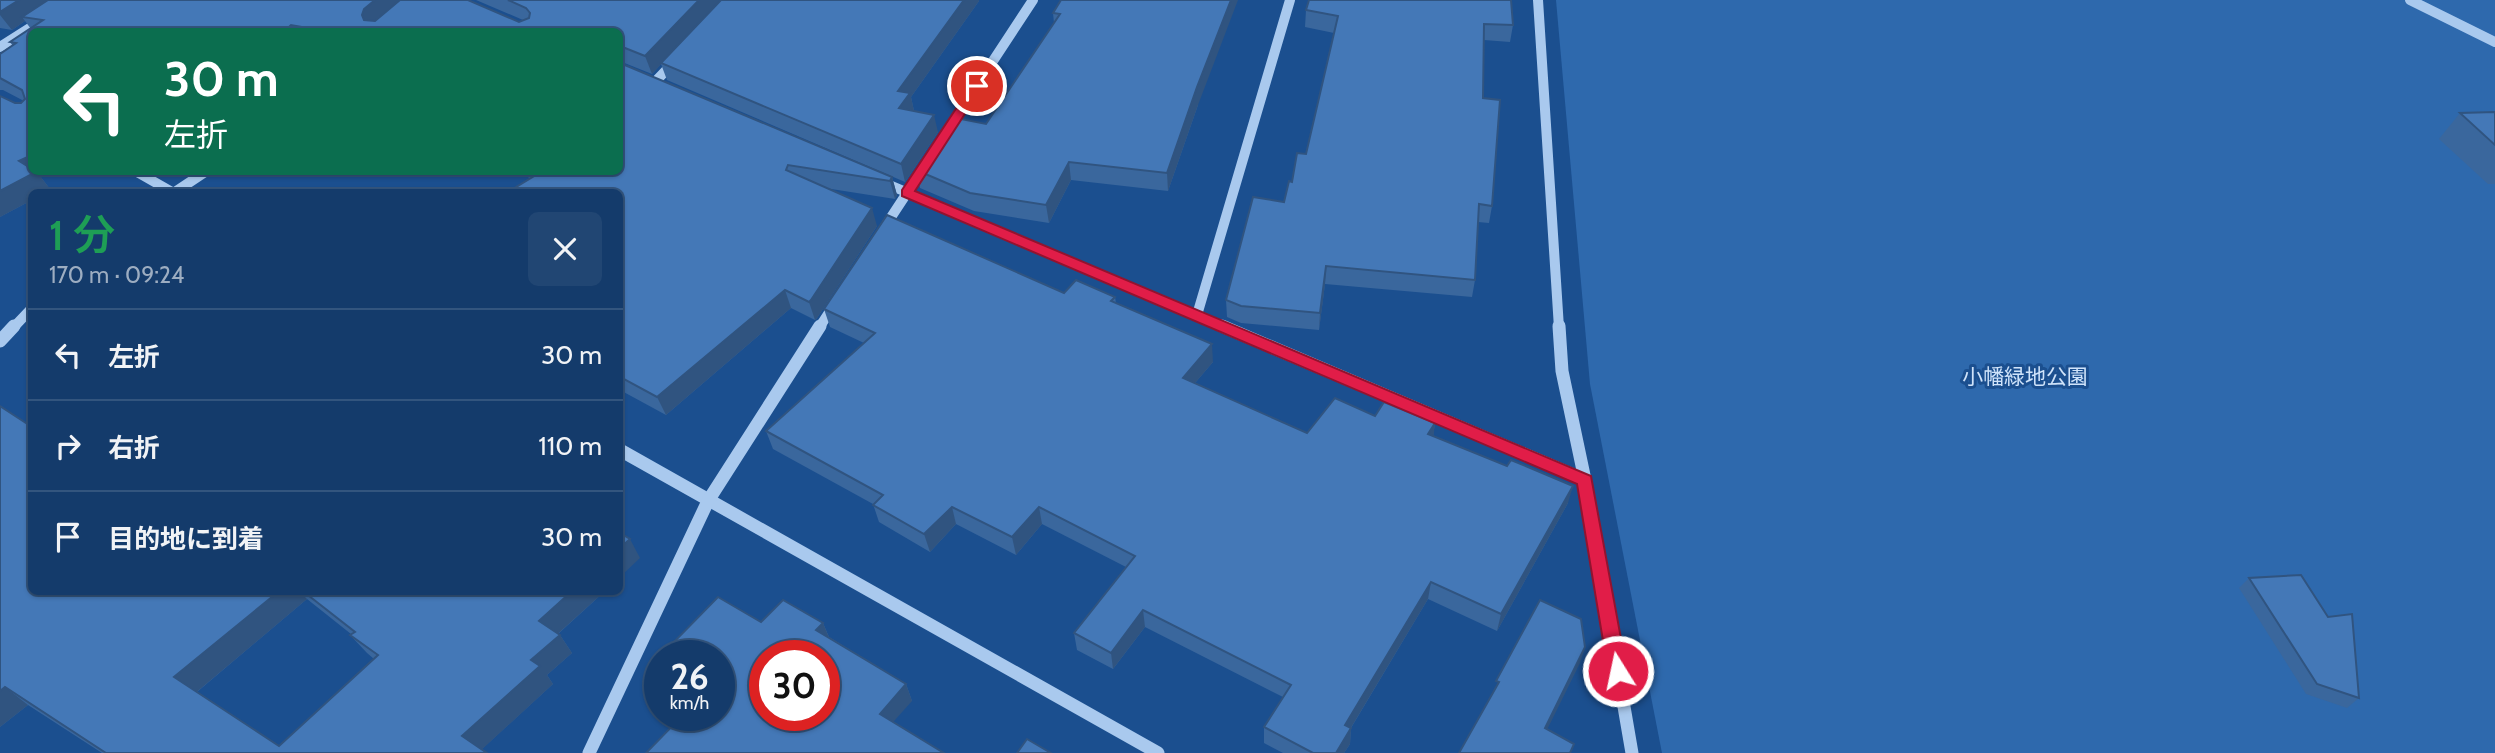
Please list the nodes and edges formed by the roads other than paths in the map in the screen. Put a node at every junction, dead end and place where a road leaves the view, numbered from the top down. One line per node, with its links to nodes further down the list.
1 (1033, 0): 17 (street)
2 (1290, 0): 21 (street)
3 (1538, 0): 24 (street)
4 (2410, 0): 8 (street)
5 (52, 13): 6 (street)
6 (29, 28)
7 (28, 29): 9 (street)
8 (2495, 41)
9 (0, 47)
10 (680, 56): 11 (street)
11 (666, 89)
12 (143, 175): 15 (street)
13 (200, 175): 16 (street)
14 (869, 177): 17 (street)
15 (168, 189)
16 (179, 189)
17 (906, 193): 18 (street); 21 (street)
18 (877, 239)
19 (840, 296): 25 (street)
20 (28, 312): 22 (street)
21 (1196, 315): 24 (street)
22 (0, 341)
23 (623, 452): 25 (street)
24 (1585, 480): 28 (street)
25 (708, 501): 26 (street); 27 (street)
26 (589, 753)
27 (1158, 753)
28 (1632, 753)

